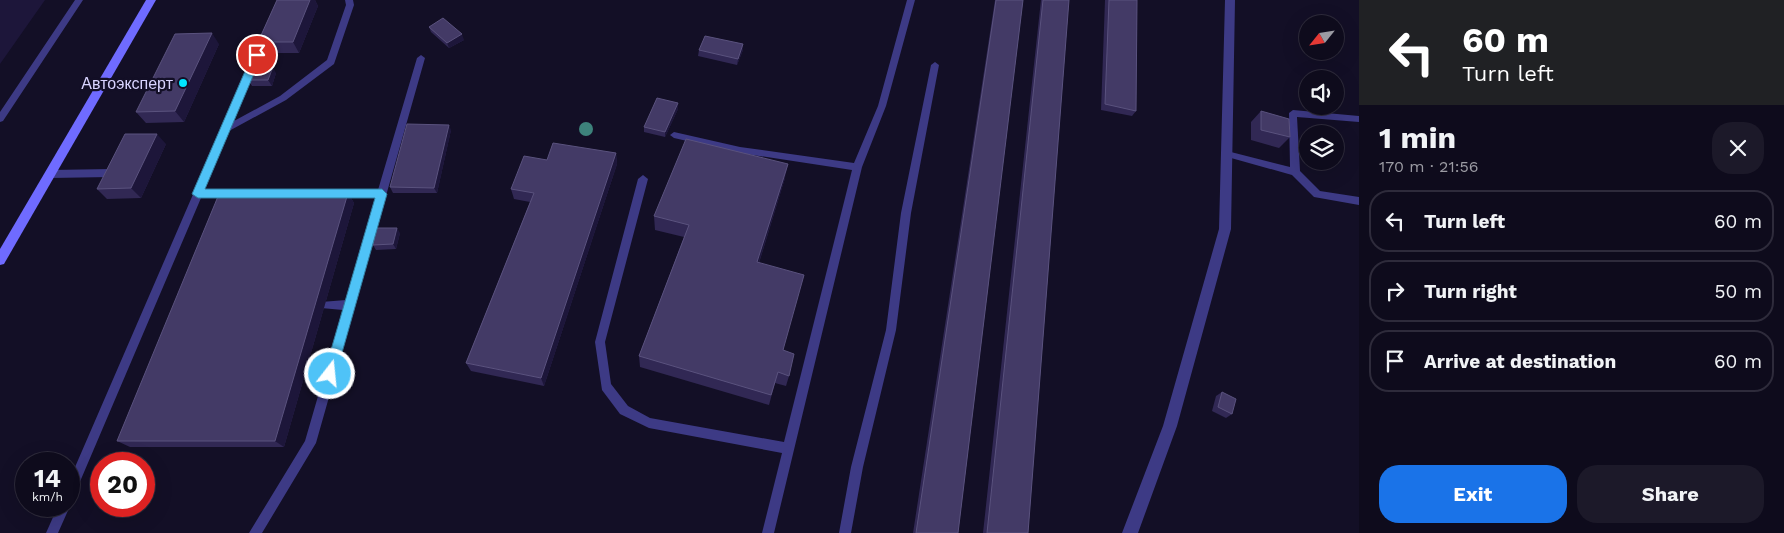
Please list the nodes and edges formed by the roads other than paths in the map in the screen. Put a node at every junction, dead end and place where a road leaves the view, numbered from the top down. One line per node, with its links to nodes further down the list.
1 (80, 0): 11 (lane)
2 (151, 0): 9 (main road)
3 (349, 0): 13 (lane)
4 (911, 0): 16 (lane)
5 (1230, 0): 15 (street)
6 (269, 28): 13 (lane)
7 (421, 58): 24 (lane)
8 (935, 65): 35 (lane)
9 (103, 82): 10 (lane); 19 (main road)
10 (159, 82)
11 (0, 119)
12 (1359, 119): 18 (lane)
13 (226, 129): 21 (lane)
14 (674, 135): 16 (lane)
15 (1227, 154): 18 (lane); 36 (street)
16 (857, 167): 29 (lane)
17 (111, 172): 19 (lane)
18 (1295, 172): 25 (lane)
19 (50, 174): 26 (main road)
20 (642, 180): 29 (lane)
21 (198, 194): 22 (lane); 30 (lane)
22 (240, 194)
23 (325, 194): 24 (lane)
24 (382, 194): 28 (lane)
25 (1359, 201)
26 (0, 260)
27 (325, 305): 28 (lane)
28 (350, 305): 33 (lane)
29 (789, 449): 34 (lane)
30 (80, 468)
31 (59, 517): 32 (lane)
32 (52, 533)
33 (255, 533)
34 (768, 533)
35 (845, 533)
36 (1130, 533)

